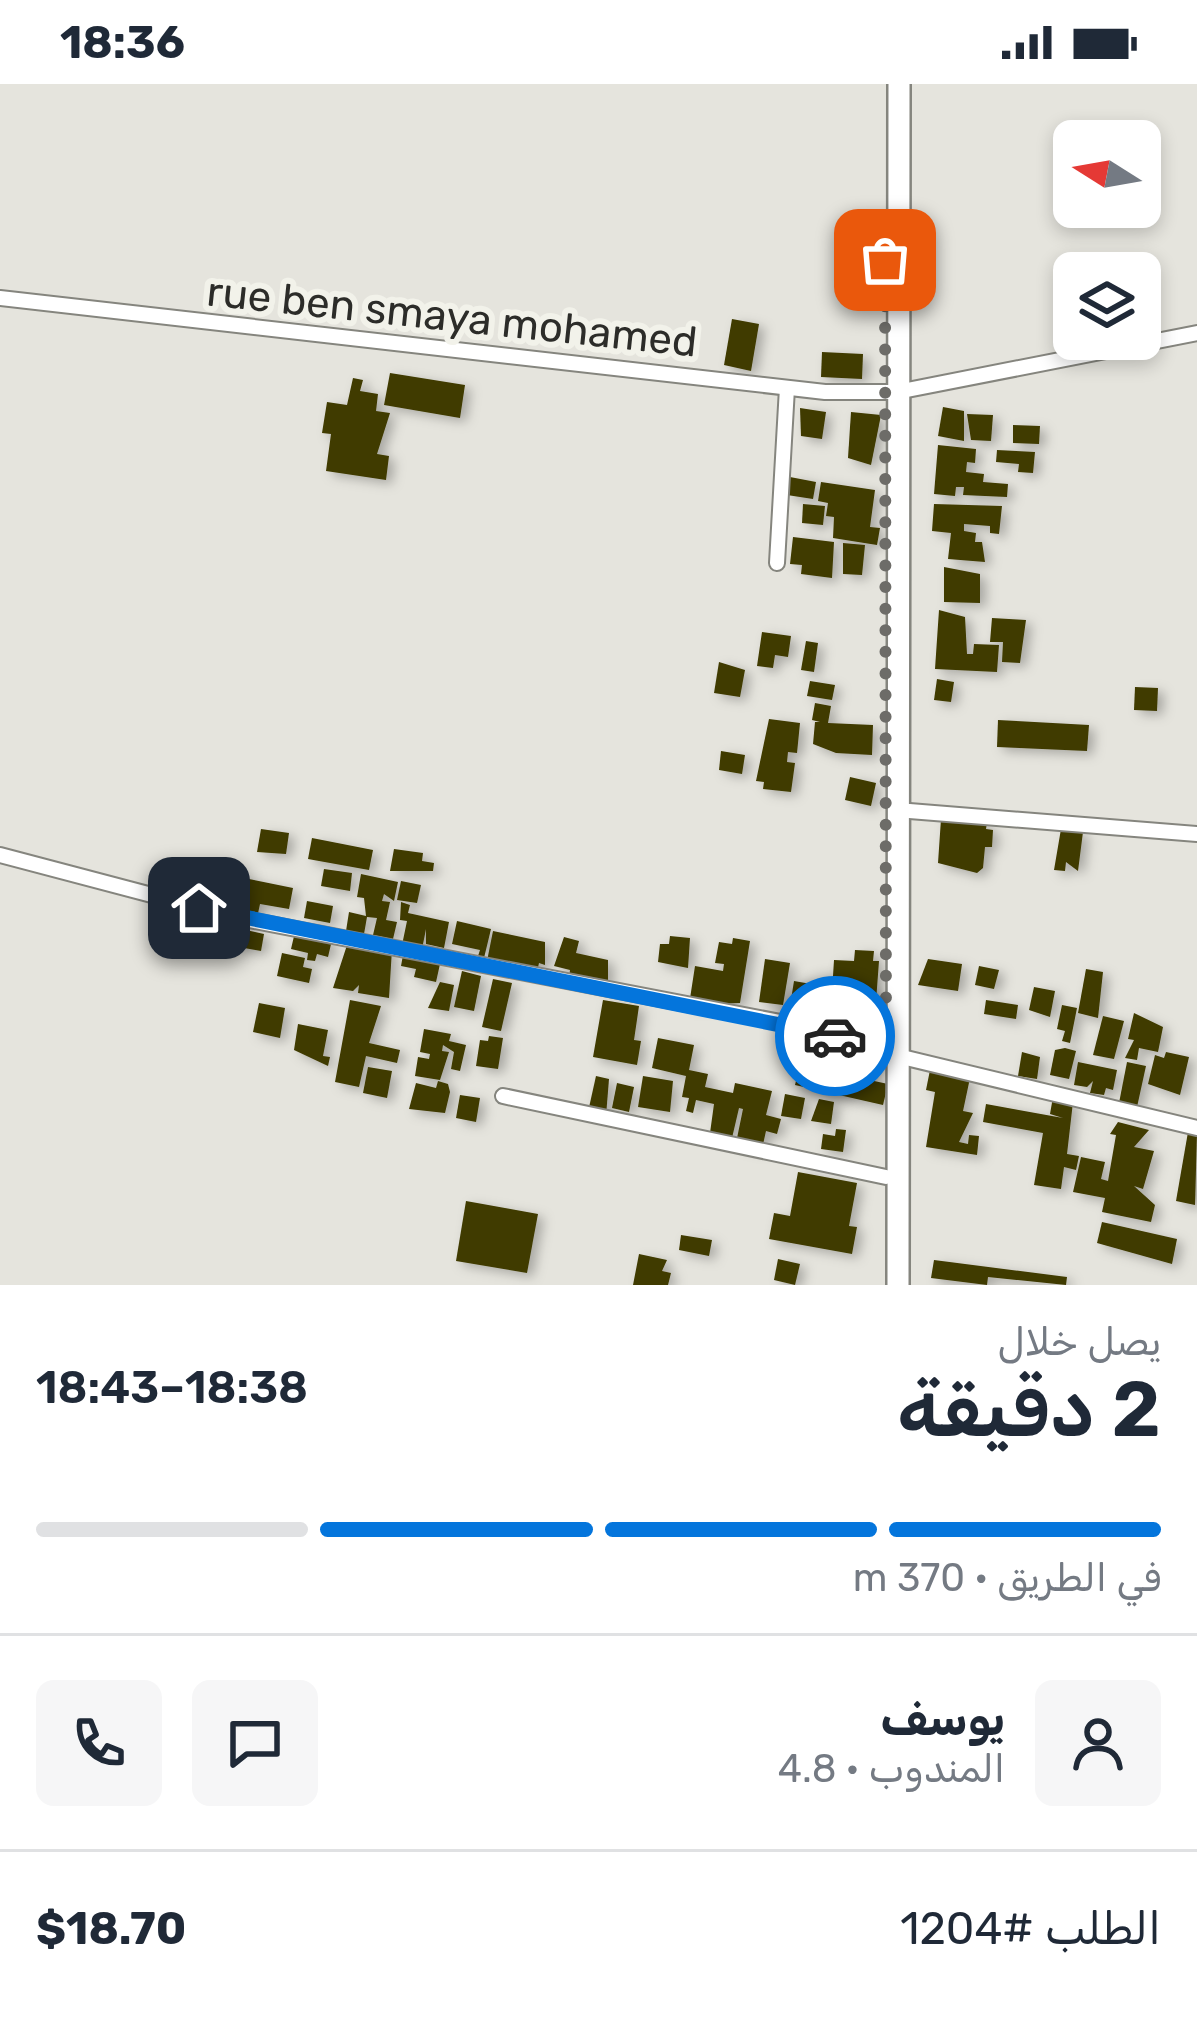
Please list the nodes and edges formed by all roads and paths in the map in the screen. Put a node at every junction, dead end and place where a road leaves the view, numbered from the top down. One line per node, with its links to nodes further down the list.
1 (885, 84): 6 (highway)
2 (899, 84): 6 (highway)
3 (0, 298): 5 (street, rue ben smaya mohamed)
4 (1197, 333): 6 (street, rue ben smaya mohamed)
5 (787, 388): 6 (street, rue ben smaya mohamed); 7 (street)
6 (891, 392): 8 (highway); 11 (highway)
7 (777, 562)
8 (897, 810): 9 (street); 11 (highway)
9 (1197, 834)
10 (0, 855): 11 (street)
11 (892, 1052): 13 (street); 14 (highway); 16 (highway)
12 (503, 1096): 14 (street)
13 (1197, 1127)
14 (886, 1177): 15 (highway)
15 (886, 1285)
16 (898, 1285)

